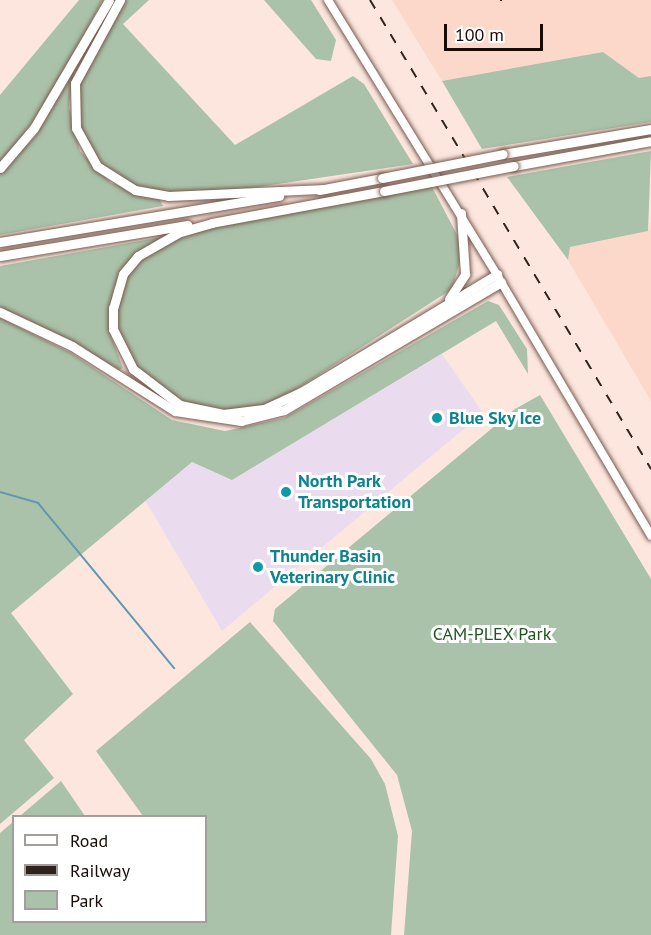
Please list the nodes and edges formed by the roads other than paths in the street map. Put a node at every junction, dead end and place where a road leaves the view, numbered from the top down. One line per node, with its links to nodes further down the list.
1 (109, 0): 6 (highway)
2 (120, 0): 7 (highway)
3 (328, 0): 9 (main road)
4 (651, 129): 7 (highway, bridge)
5 (651, 141): 8 (highway, bridge)
6 (0, 168)
7 (325, 189): 10 (highway)
8 (325, 201): 11 (highway); 13 (highway)
9 (461, 213): 12 (main road); 13 (highway)
10 (0, 242)
11 (0, 256)
12 (499, 278): 13 (highway); 14 (highway); 15 (main road)
13 (444, 304)
14 (0, 312)
15 (651, 536)

